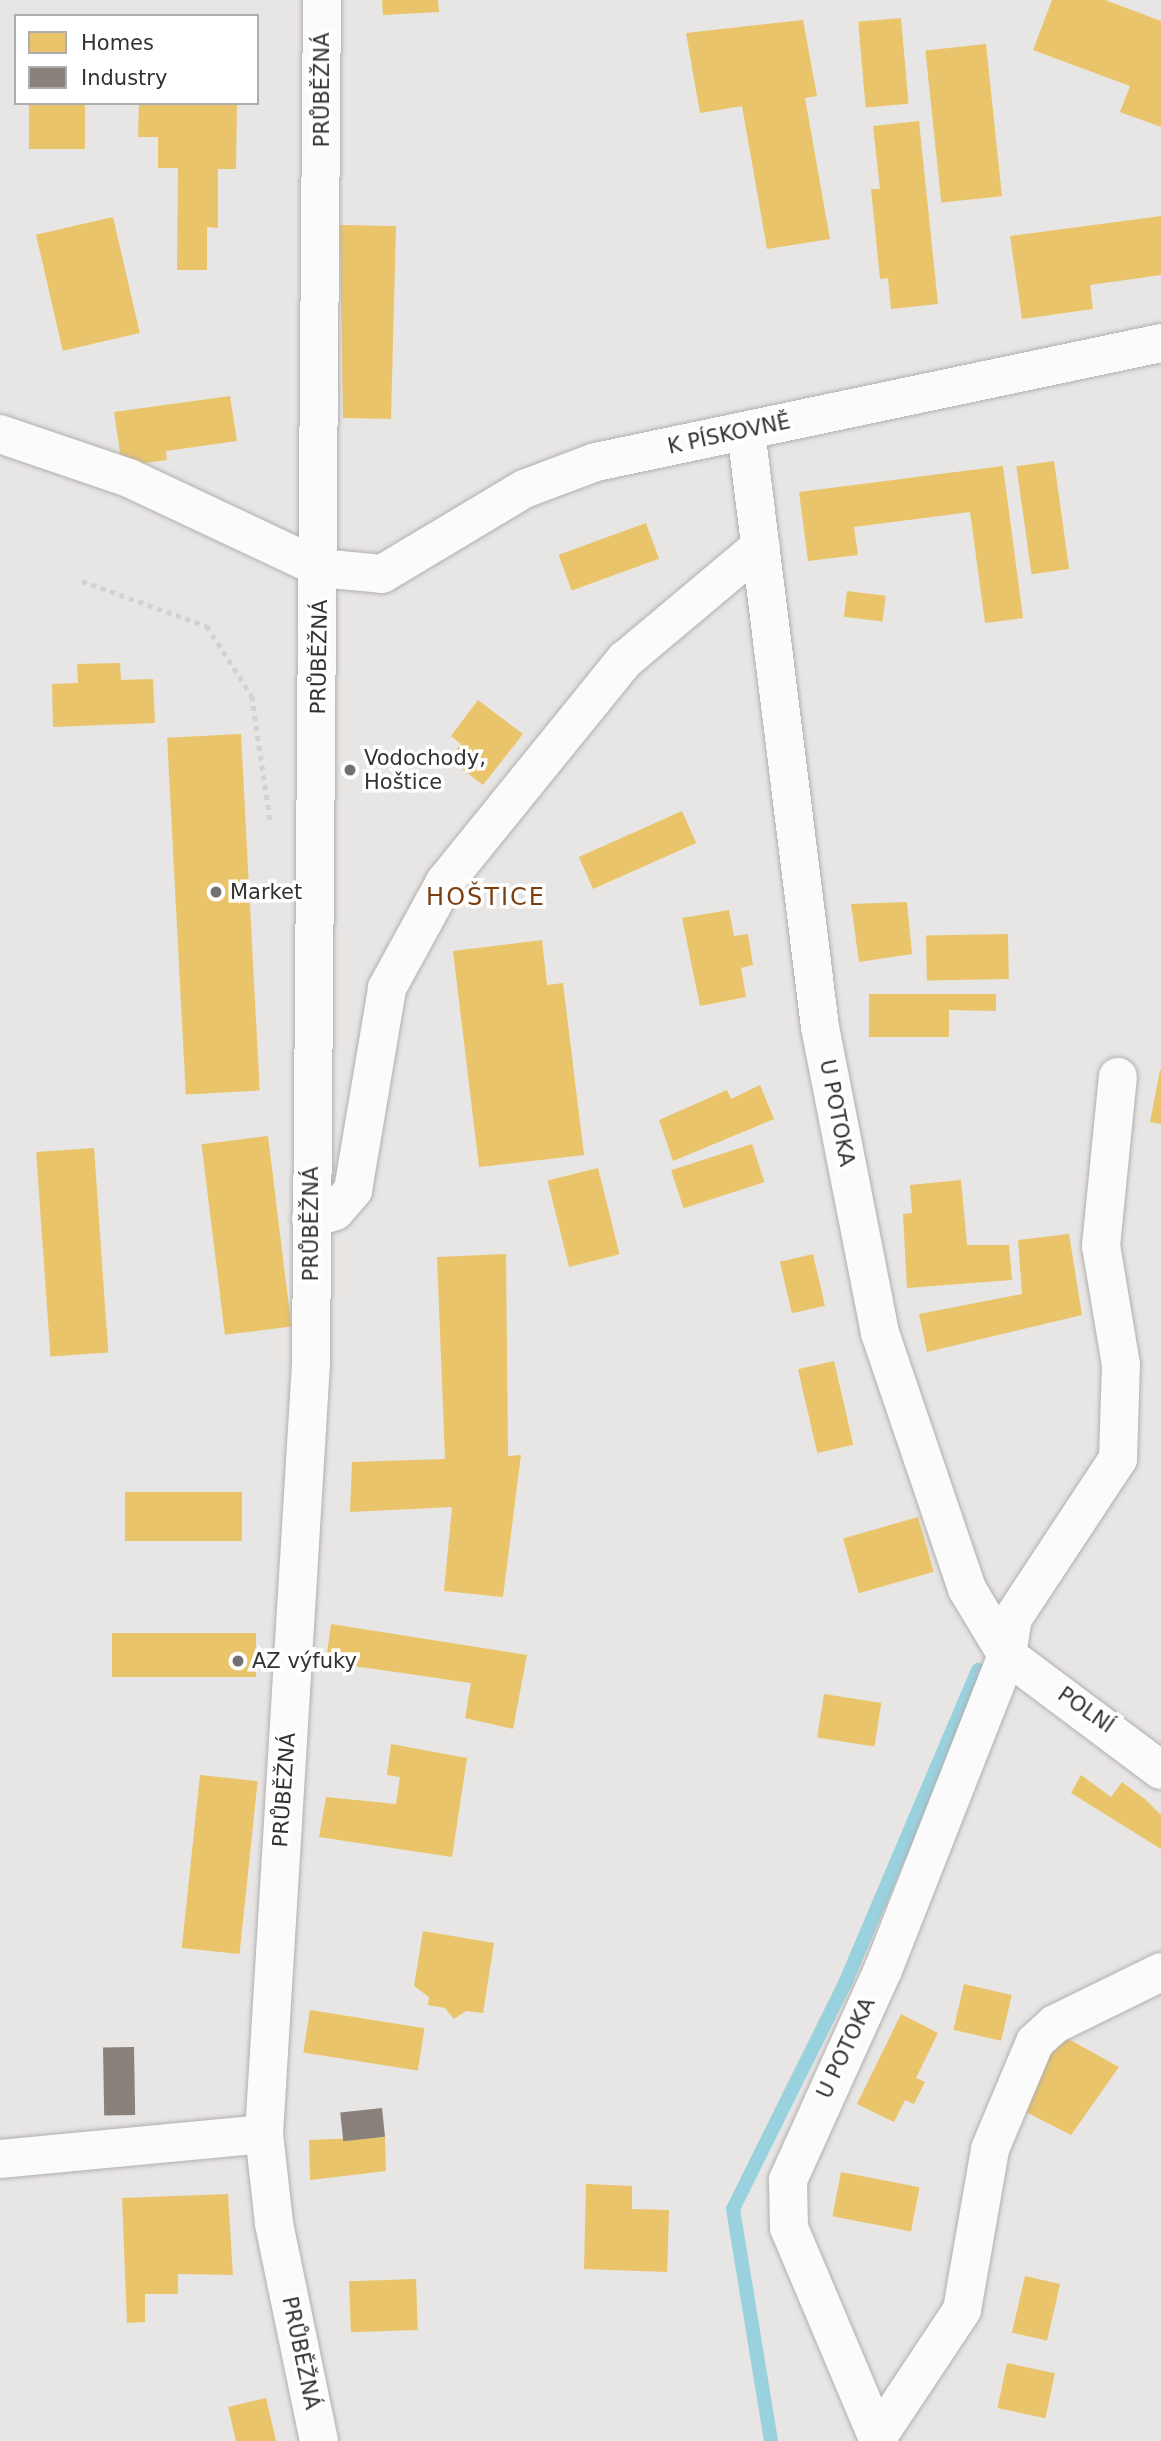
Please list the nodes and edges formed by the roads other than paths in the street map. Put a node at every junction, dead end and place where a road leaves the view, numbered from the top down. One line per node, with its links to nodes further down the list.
1 (322, 0): 6 (street, PRŮBĚŽNÁ)
2 (1161, 343): 3 (street, K PÍSKOVNĚ)
3 (746, 431): 5 (street, U POTOKA); 6 (street, K PÍSKOVNĚ)
4 (0, 434): 6 (street, K PÍSKOVNĚ)
5 (761, 546): 8 (street); 9 (street, U POTOKA)
6 (320, 568): 8 (street, PRŮBĚŽNÁ)
7 (1118, 1077): 9 (street, U POTOKA)
8 (311, 1219): 12 (street, PRŮBĚŽNÁ)
9 (1007, 1655): 10 (street, POLNÍ); 14 (street, U POTOKA)
10 (1161, 1770)
11 (1161, 1972): 14 (street)
12 (264, 2134): 13 (street); 15 (street, PRŮBĚŽNÁ)
13 (0, 2159)
14 (879, 2438)
15 (319, 2441)

